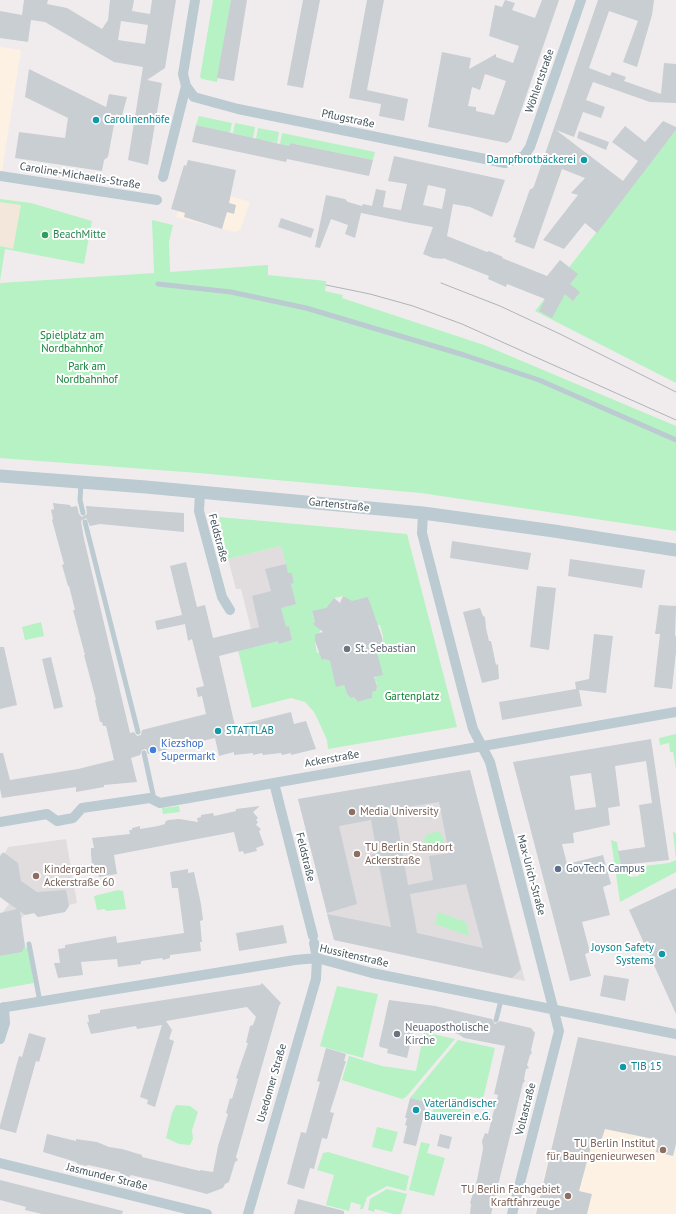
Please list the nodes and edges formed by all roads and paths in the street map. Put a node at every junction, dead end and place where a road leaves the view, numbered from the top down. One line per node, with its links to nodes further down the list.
1 (195, 0): 3 (street)
2 (581, 0): 4 (street, Wöhlertstraße)
3 (186, 86): 4 (street, Pflugstraße); 6 (street)
4 (512, 162)
5 (0, 176): 7 (street, Caroline-Michaelis-Straße)
6 (163, 177)
7 (157, 200)
8 (158, 284): 9 (lane)
9 (676, 440)
10 (0, 476): 11 (street, Gartenstraße)
11 (80, 482): 12 (street, Gartenstraße); 13 (lane)
12 (200, 492): 14 (street, Gartenstraße); 17 (street, Feldstraße)
13 (83, 513)
14 (423, 513): 16 (street, Gartenstraße); 20 (street)
15 (85, 522): 19 (lane)
16 (676, 550)
17 (230, 610)
18 (676, 712): 20 (street, Ackerstraße)
19 (138, 732)
20 (482, 747): 22 (street, Ackerstraße); 30 (street, Max-Urich-Straße)
21 (144, 753): 23 (lane)
22 (274, 783): 23 (street, Ackerstraße); 26 (street, Feldstraße)
23 (154, 800): 24 (street, Ackerstraße)
24 (0, 822)
25 (29, 944): 28 (lane)
26 (317, 958): 27 (street, Hussitenstraße); 28 (street, Hussitenstraße); 36 (street, Usedomer Straße)
27 (501, 1000): 30 (street, Hussitenstraße); 31 (lane)
28 (40, 1002): 29 (street, Hussitenstraße)
29 (2, 1008): 33 (street)
30 (554, 1011): 32 (street, Hussitenstraße); 37 (street, Voltastraße)
31 (496, 1020)
32 (676, 1034)
33 (0, 1039)
34 (0, 1163): 35 (street, Jasmunder Straße)
35 (208, 1214)
36 (248, 1214)
37 (512, 1214)

